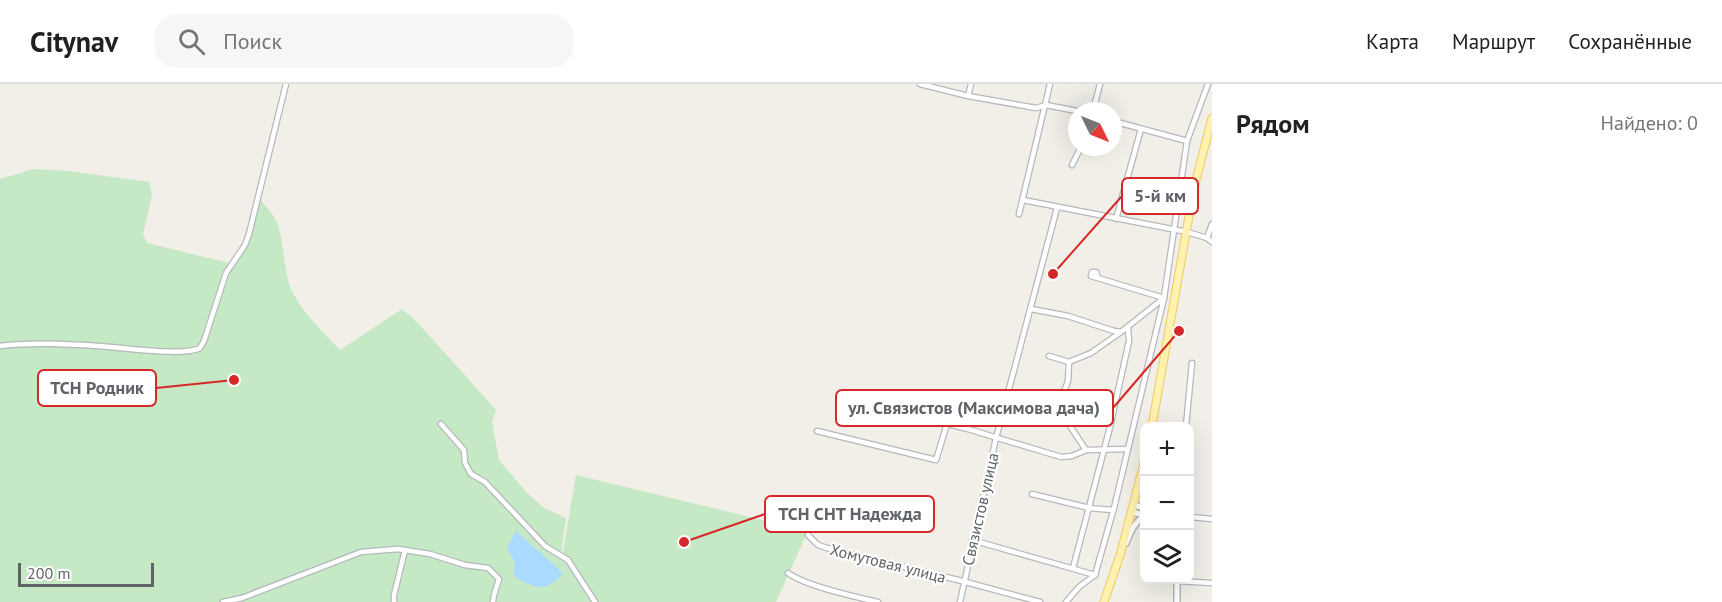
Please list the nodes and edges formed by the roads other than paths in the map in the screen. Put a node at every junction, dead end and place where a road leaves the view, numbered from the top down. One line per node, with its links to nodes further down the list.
1 (286, 84): 30 (street)
2 (920, 84): 7 (street)
3 (971, 84): 7 (street)
4 (1050, 84): 9 (street)
5 (1100, 84): 8 (street)
6 (1206, 86): 14 (street)
7 (968, 96): 9 (street)
8 (1095, 102)
9 (1046, 105): 10 (street); 17 (street)
10 (1068, 109)
11 (1212, 118): 23 (main road)
12 (1122, 124): 13 (street)
13 (1141, 129): 14 (street); 20 (street)
14 (1187, 141): 22 (street)
15 (1076, 156): 16 (street)
16 (1072, 165)
17 (1023, 200): 18 (street); 19 (street)
18 (1058, 208): 20 (street); 27 (street, Связистов улица)
19 (1019, 214)
20 (1116, 219): 22 (street)
21 (1212, 224): 24 (street)
22 (1173, 231): 23 (street); 26 (street)
23 (1187, 232): 24 (street); 37 (main road)
24 (1210, 240)
25 (1098, 278): 26 (street)
26 (1164, 298): 28 (street); 44 (street)
27 (1031, 309): 29 (street); 35 (street, Связистов улица)
28 (1128, 328): 29 (street); 43 (street)
29 (1121, 332): 32 (street)
30 (0, 346)
31 (1049, 356): 32 (street)
32 (1069, 363): 36 (street)
33 (1192, 363): 38 (street)
34 (840, 397): 40 (street)
35 (1008, 397): 36 (street); 42 (street, Связистов улица)
36 (1058, 408): 45 (street)
37 (1153, 422)
38 (1186, 422)
39 (441, 424): 70 (street)
40 (947, 424): 41 (street); 42 (street)
41 (817, 431)
42 (996, 438): 45 (street); 57 (street, Связистов улица)
43 (1103, 449): 44 (street); 45 (street); 48 (street)
44 (1128, 449): 51 (street)
45 (1086, 450)
46 (1141, 476): 49 (main road)
47 (1032, 494): 48 (street)
48 (1089, 508): 51 (street); 60 (street)
49 (1133, 508): 50 (street); 52 (street); 59 (main road)
50 (1140, 508)
51 (1113, 510): 62 (street)
52 (1140, 513)
53 (1194, 517): 55 (street)
54 (1140, 519): 59 (street)
55 (1212, 519)
56 (808, 535): 64 (street, Хомутовая улица)
57 (972, 540): 60 (street); 64 (street, Связистов улица)
58 (405, 550): 67 (street); 68 (street); 69 (street)
59 (1121, 552): 75 (main road)
60 (1073, 568): 62 (street)
61 (788, 573): 71 (street)
62 (1095, 575): 74 (street)
63 (1194, 581): 65 (street)
64 (964, 582): 72 (street, Связистов улица); 73 (street, Хомутовая улица)
65 (1212, 583)
66 (1177, 584): 76 (street)
67 (223, 602)
68 (394, 602)
69 (493, 602)
70 (596, 602)
71 (878, 602)
72 (960, 602)
73 (1040, 602)
74 (1066, 602)
75 (1104, 602)
76 (1177, 602)

